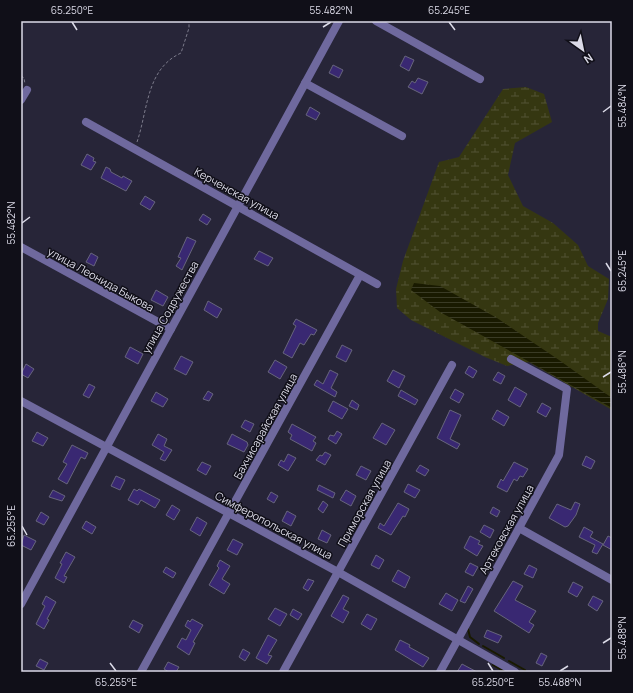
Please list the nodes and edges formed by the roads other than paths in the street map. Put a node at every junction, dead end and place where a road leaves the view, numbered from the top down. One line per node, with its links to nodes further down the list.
1 (339, 21): 4 (street, улица Содружества)
2 (376, 21): 3 (street)
3 (480, 79)
4 (305, 84): 8 (street); 9 (street, улица Содружества)
5 (27, 90): 6 (street)
6 (21, 100)
7 (86, 122): 9 (street, Керченская улица)
8 (402, 136)
9 (238, 207): 11 (street, Керченская улица); 13 (street, улица Содружества)
10 (21, 247): 13 (street, улица Леонида Быкова)
11 (360, 275): 12 (street, Керченская улица); 18 (street, Бахчисарайская улица)
12 (377, 284)
13 (171, 329): 17 (street, улица Содружества)
14 (511, 359): 19 (street, Артековская улица)
15 (452, 366): 20 (street, Приморская улица)
16 (21, 401): 17 (street, Симферопольская улица)
17 (106, 446): 18 (street, Симферопольская улица); 22 (street, улица Содружества)
18 (229, 514): 20 (street, Симферопольская улица); 24 (street, Бахчисарайская улица)
19 (519, 528): 21 (street); 23 (street, Артековская улица)
20 (338, 572): 23 (street, Симферопольская улица); 25 (street, Приморская улица)
21 (612, 580)
22 (21, 604)
23 (458, 639): 26 (street, Артековская улица); 27 (street, Симферопольская улица)
24 (141, 672)
25 (283, 672)
26 (440, 672)
27 (515, 672)

